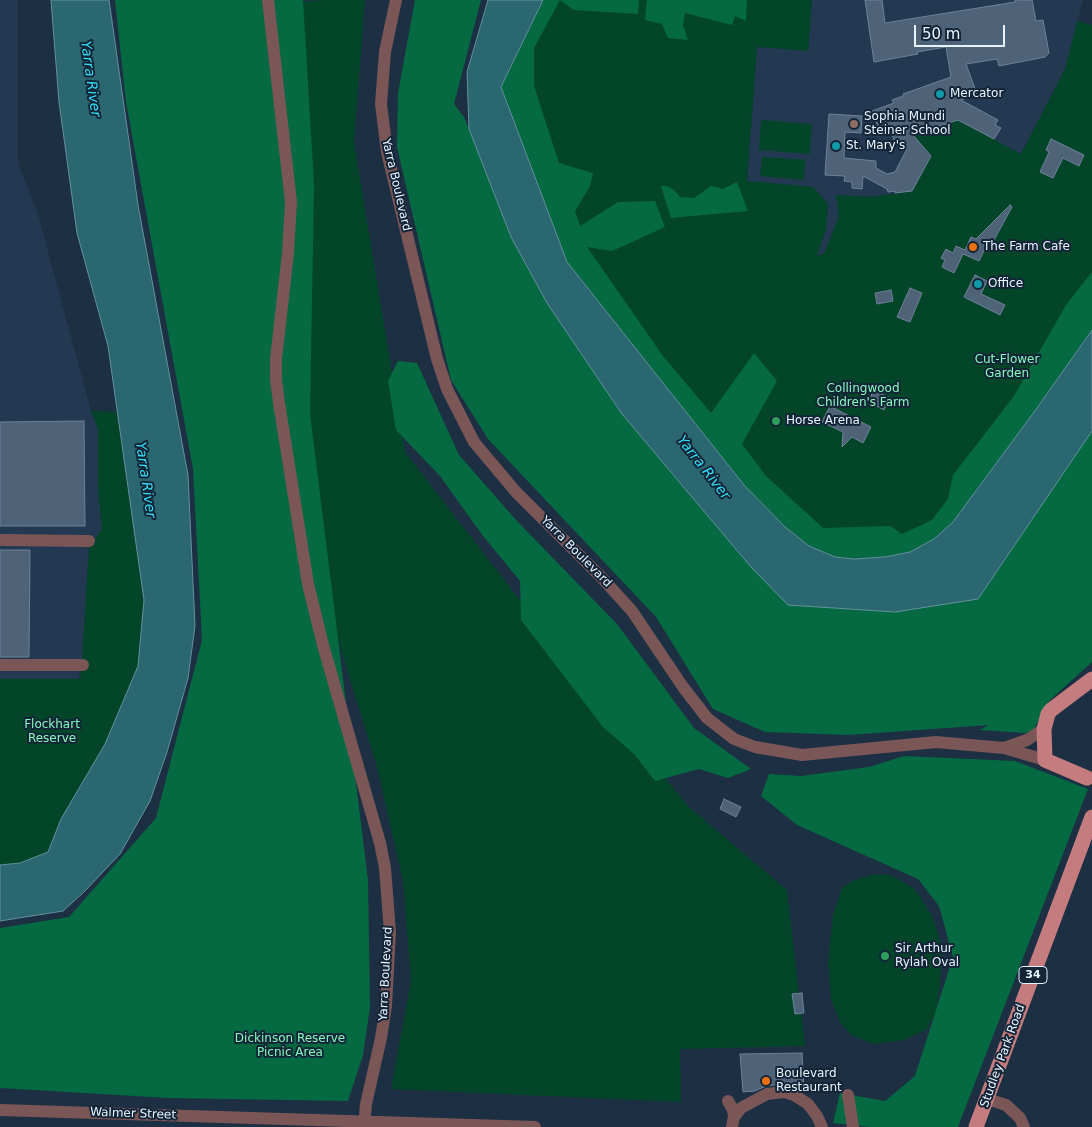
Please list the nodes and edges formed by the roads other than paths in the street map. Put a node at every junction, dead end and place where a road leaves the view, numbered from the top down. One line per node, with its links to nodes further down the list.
1 (268, 0): 19 (street, Yarra Boulevard)
2 (396, 0): 9 (street, Yarra Boulevard)
3 (0, 540): 4 (street)
4 (89, 541)
5 (0, 665): 6 (street)
6 (83, 665)
7 (1092, 679): 8 (main road)
8 (1044, 728): 9 (street); 10 (main road)
9 (1004, 748): 10 (street, Yarra Boulevard)
10 (1045, 760): 11 (main road, Yarra Boulevard)
11 (1087, 778)
12 (1092, 817): 14 (main road, Studley Park Road / 34)
13 (848, 1095): 22 (street)
14 (987, 1099): 23 (main road, Studley Park Road / 34); 24 (street)
15 (728, 1101): 18 (street)
16 (0, 1110): 17 (street, Walmer Street)
17 (188, 1121): 19 (street, Walmer Street)
18 (733, 1122): 21 (street)
19 (364, 1124): 20 (street, Walmer Street)
20 (535, 1127)
21 (822, 1127)
22 (853, 1127)
23 (976, 1127)
24 (1024, 1127)

